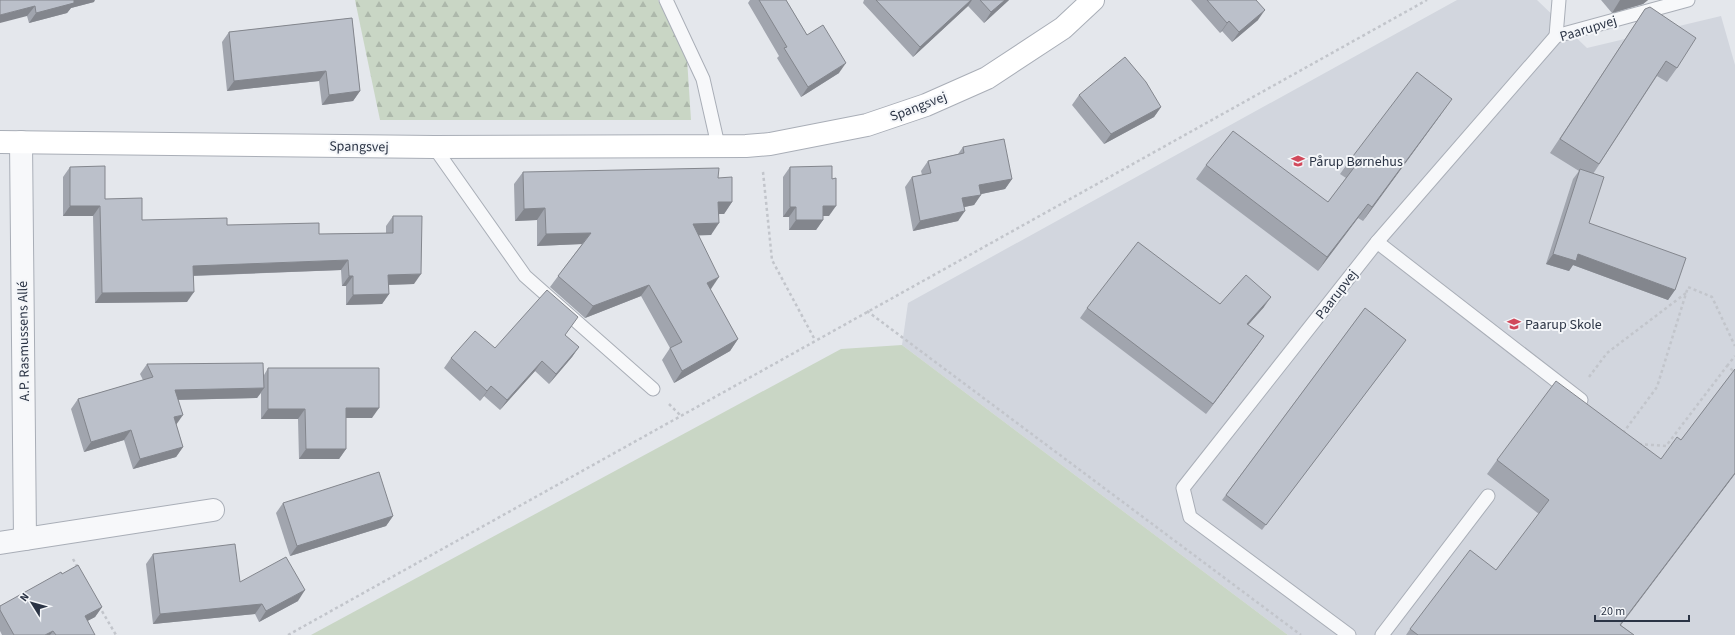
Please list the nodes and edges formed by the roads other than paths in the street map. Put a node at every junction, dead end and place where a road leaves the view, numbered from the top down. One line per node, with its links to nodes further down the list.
1 (666, 0): 7 (lane)
2 (1093, 0): 7 (street, Spangsvej)
3 (1559, 0): 5 (lane)
4 (1688, 0): 5 (lane, Paarupvej)
5 (1556, 36): 9 (lane, Paarupvej)
6 (11, 142): 8 (street, Spangsvej); 14 (street, A.P. Rasmussens Allé)
7 (718, 145): 8 (street, Spangsvej)
8 (434, 147): 10 (lane)
9 (1377, 242): 11 (lane); 16 (lane, Paarupvej)
10 (652, 389)
11 (1623, 433)
12 (1488, 496): 17 (lane)
13 (213, 510): 14 (street)
14 (25, 539): 15 (street)
15 (0, 543)
16 (1349, 635)
17 (1382, 635)

